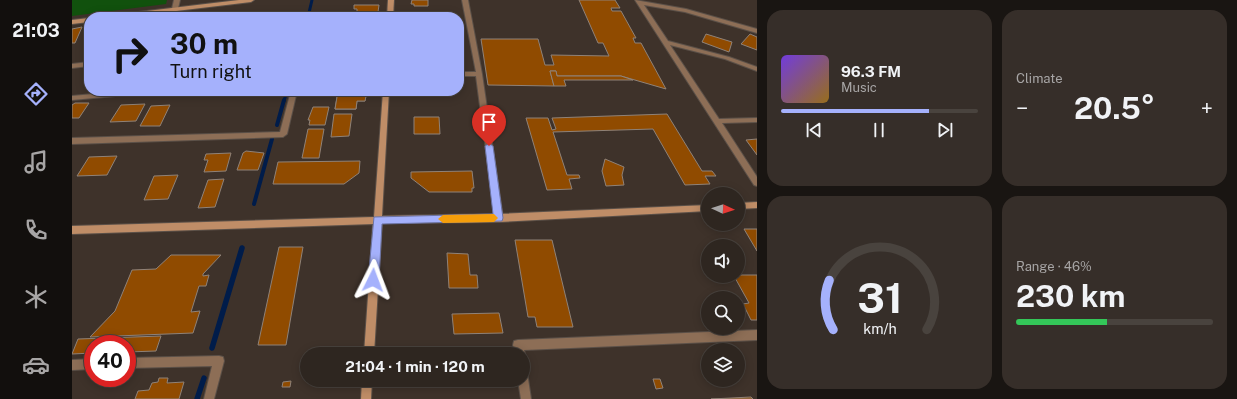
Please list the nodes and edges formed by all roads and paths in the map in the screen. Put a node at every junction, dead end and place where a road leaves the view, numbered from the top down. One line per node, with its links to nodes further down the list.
1 (177, 0): 6 (street)
2 (251, 0): 6 (street)
3 (391, 0): 8 (street)
4 (465, 0): 17 (street)
5 (639, 2): 11 (street); 12 (street)
6 (174, 10): 7 (street)
7 (157, 12)
8 (390, 12)
9 (84, 21): 10 (street)
10 (72, 22)
11 (757, 31)
12 (665, 42): 15 (street); 23 (street)
13 (84, 65): 14 (street)
14 (72, 66)
15 (757, 69)
16 (464, 74): 17 (street)
17 (479, 74): 29 (street)
18 (94, 96): 21 (street)
19 (293, 96): 24 (street)
20 (386, 96): 30 (street)
21 (72, 98)
22 (757, 120): 23 (street)
23 (716, 121): 25 (street)
24 (72, 141)
25 (757, 183)
26 (757, 205): 27 (street)
27 (745, 206)
28 (701, 208): 29 (street)
29 (499, 218): 30 (street)
30 (377, 220): 31 (street); 33 (street)
31 (72, 230)
32 (757, 335): 34 (street)
33 (369, 347)
34 (518, 347)
35 (136, 363): 40 (street)
36 (84, 364): 37 (street)
37 (72, 365)
38 (367, 387): 41 (street)
39 (524, 387): 42 (street)
40 (209, 399)
41 (366, 399)
42 (526, 399)

